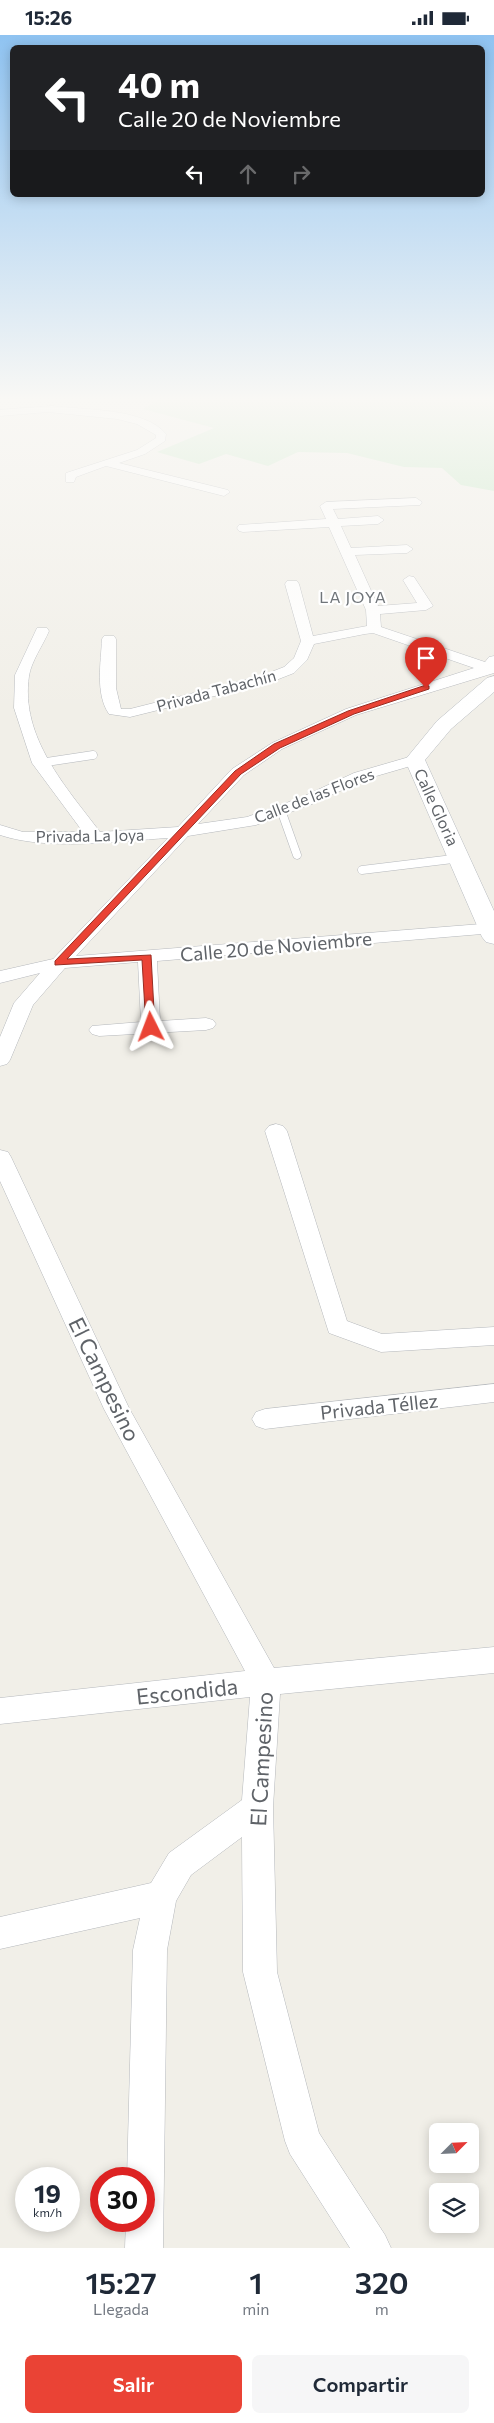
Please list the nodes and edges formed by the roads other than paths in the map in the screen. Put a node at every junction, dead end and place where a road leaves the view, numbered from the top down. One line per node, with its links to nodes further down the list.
1 (338, 503): 3 (street)
2 (378, 520): 3 (street)
3 (333, 521): 4 (street); 6 (street)
4 (243, 529)
5 (407, 549): 6 (street)
6 (347, 552): 9 (street)
7 (409, 580): 9 (street)
8 (292, 584): 13 (street)
9 (373, 610): 10 (street)
10 (374, 629): 13 (street); 14 (street)
11 (42, 631): 17 (street)
12 (109, 639): 13 (street, Privada Tabachín)
13 (308, 641)
14 (492, 670): 16 (main road, Calle Gloria); 20 (street)
15 (93, 755): 17 (lane)
16 (416, 759): 18 (street, Calle de las Flores); 23 (main road, Calle Gloria)
17 (40, 763): 21 (street)
18 (281, 811): 20 (street, Calle de las Flores); 22 (lane)
19 (0, 831): 21 (street, Privada La Joya)
20 (182, 832): 21 (street, Privada La Joya); 27 (street)
21 (95, 837)
22 (297, 855)
23 (461, 858): 24 (lane); 25 (main road, Calle Gloria)
24 (362, 870)
25 (493, 931): 26 (street, Calle 20 de Noviembre)
26 (147, 957): 27 (street, Calle 20 de Noviembre); 30 (street)
27 (59, 963): 28 (street, Calle 20 de Noviembre); 32 (street)
28 (0, 977)
29 (206, 1024): 30 (street)
30 (151, 1027): 31 (street)
31 (99, 1029)
32 (0, 1060)
33 (276, 1131): 35 (street)
34 (0, 1157): 39 (street, El Campesino)
35 (494, 1336)
36 (494, 1393): 37 (street, Privada Téllez)
37 (265, 1419)
38 (494, 1661): 39 (street, Escondida)
39 (266, 1682): 40 (street, Escondida); 41 (street, El Campesino)
40 (0, 1711)
41 (257, 1807): 42 (street); 45 (street, El Campesino)
42 (161, 1897): 43 (street); 44 (street)
43 (0, 1933)
44 (144, 2248)
45 (372, 2248)

